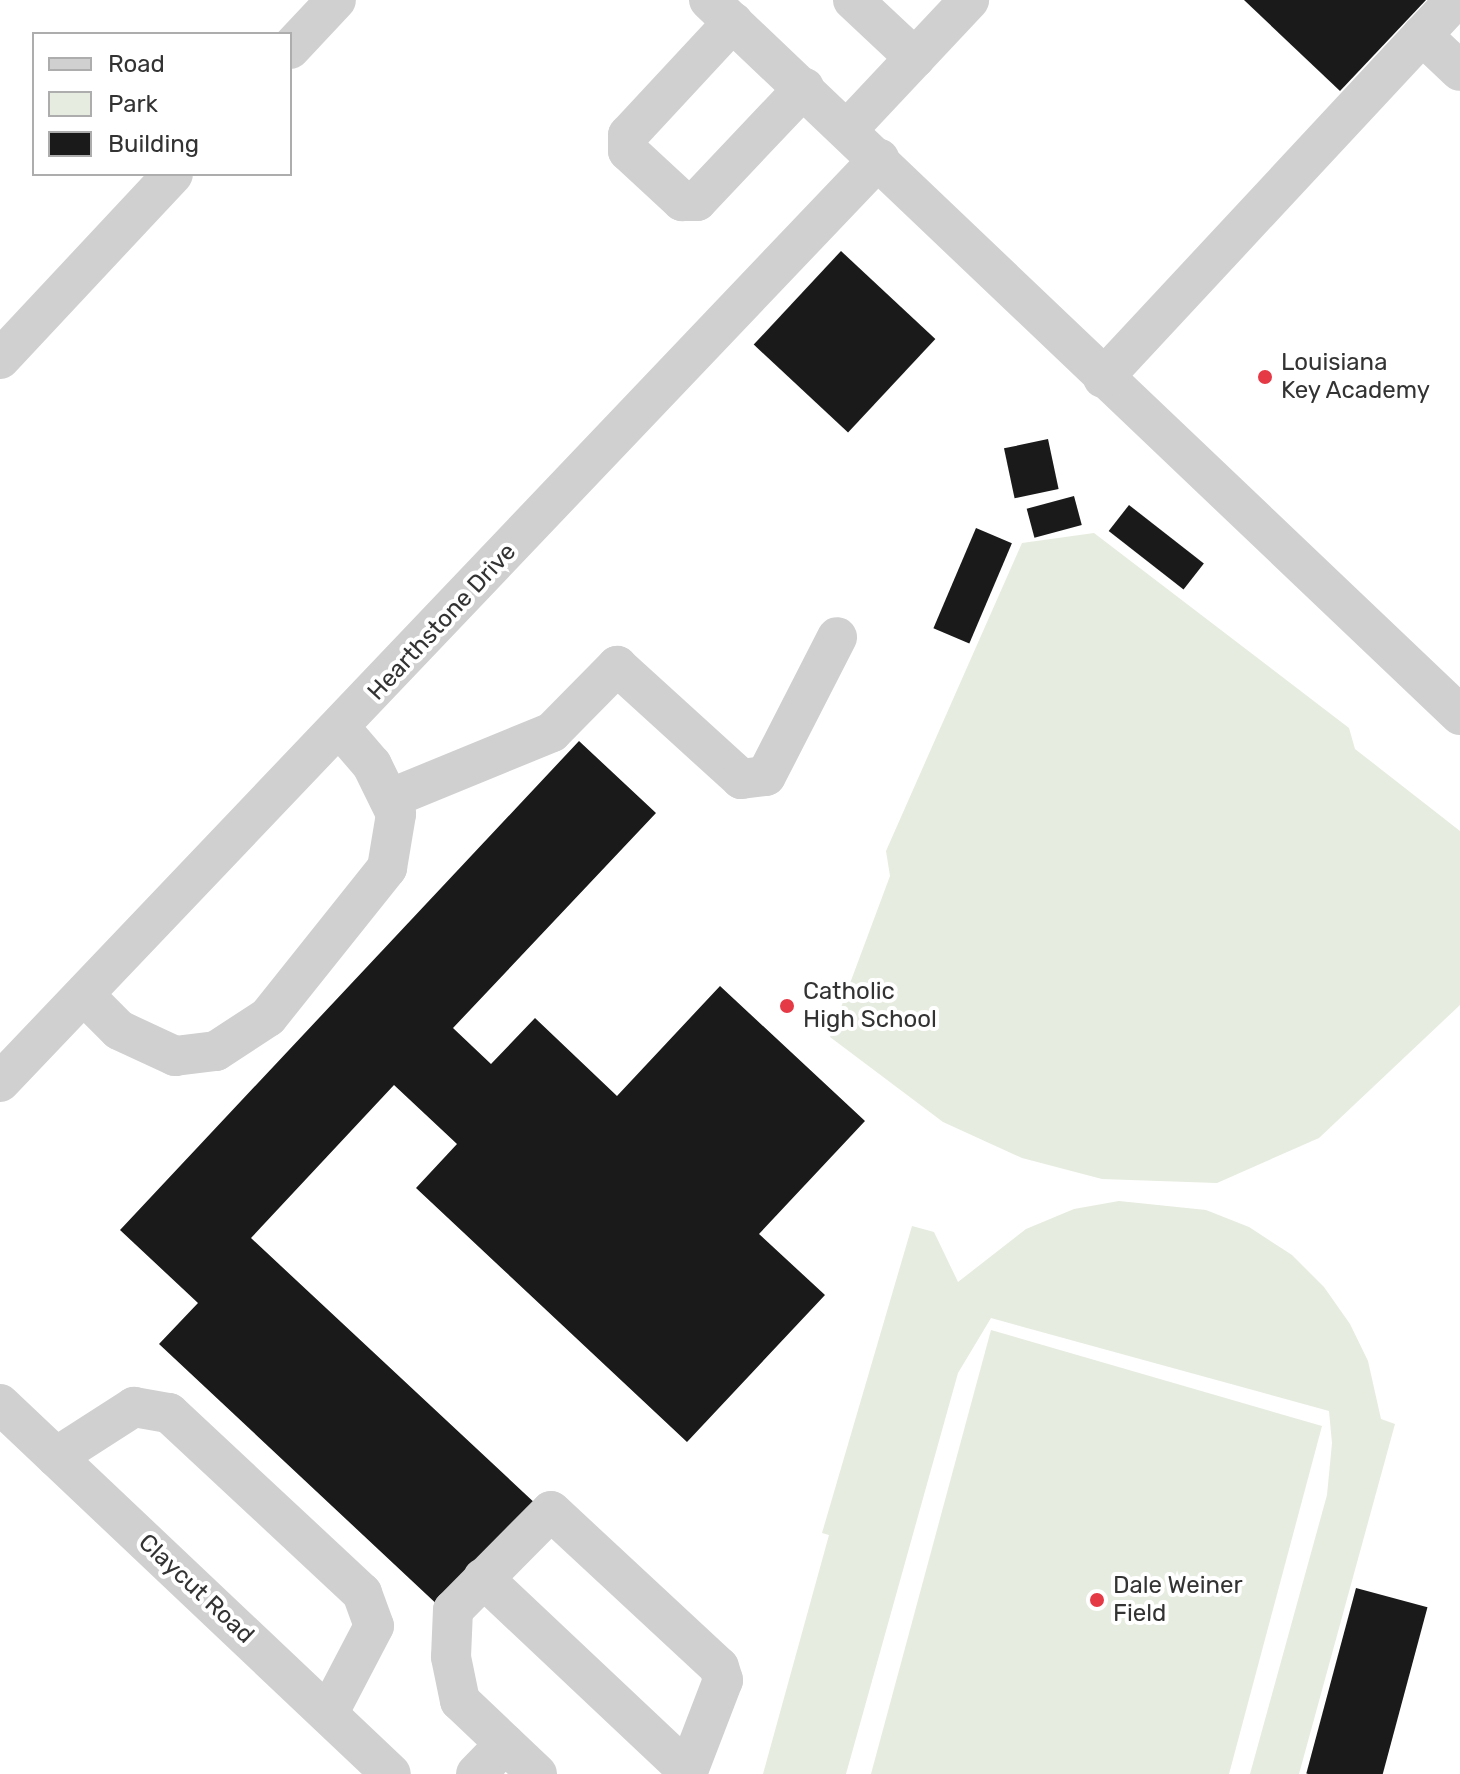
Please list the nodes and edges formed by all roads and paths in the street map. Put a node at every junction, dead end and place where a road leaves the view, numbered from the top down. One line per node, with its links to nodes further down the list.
1 (336, 0): 7 (street)
2 (853, 0): 8 (street)
3 (969, 0): 8 (street)
4 (1455, 0): 6 (street)
5 (721, 11): 10 (street); 10 (street)
6 (1422, 35): 9 (street); 15 (street)
7 (292, 47)
8 (915, 58): 11 (street)
9 (1460, 71)
10 (804, 88): 11 (street)
11 (848, 129): 12 (street)
12 (879, 159): 15 (street); 18 (street, Hearthstone Drive)
13 (171, 176): 14 (street)
14 (0, 359)
15 (1103, 378): 17 (street)
16 (837, 637): 19 (street)
17 (1460, 715)
18 (341, 729): 19 (street); 20 (street, Hearthstone Drive)
19 (389, 799): 20 (street)
20 (84, 995): 21 (street, Hearthstone Drive)
21 (0, 1082)
22 (0, 1404): 23 (street, Claycut Road)
23 (56, 1457): 25 (street, Claycut Road); 25 (street)
24 (483, 1578): 26 (street); 27 (street); 27 (street)
25 (328, 1714): 28 (street, Claycut Road)
26 (505, 1744): 29 (street); 30 (street)
27 (688, 1772)
28 (391, 1774)
29 (476, 1774)
30 (537, 1774)

